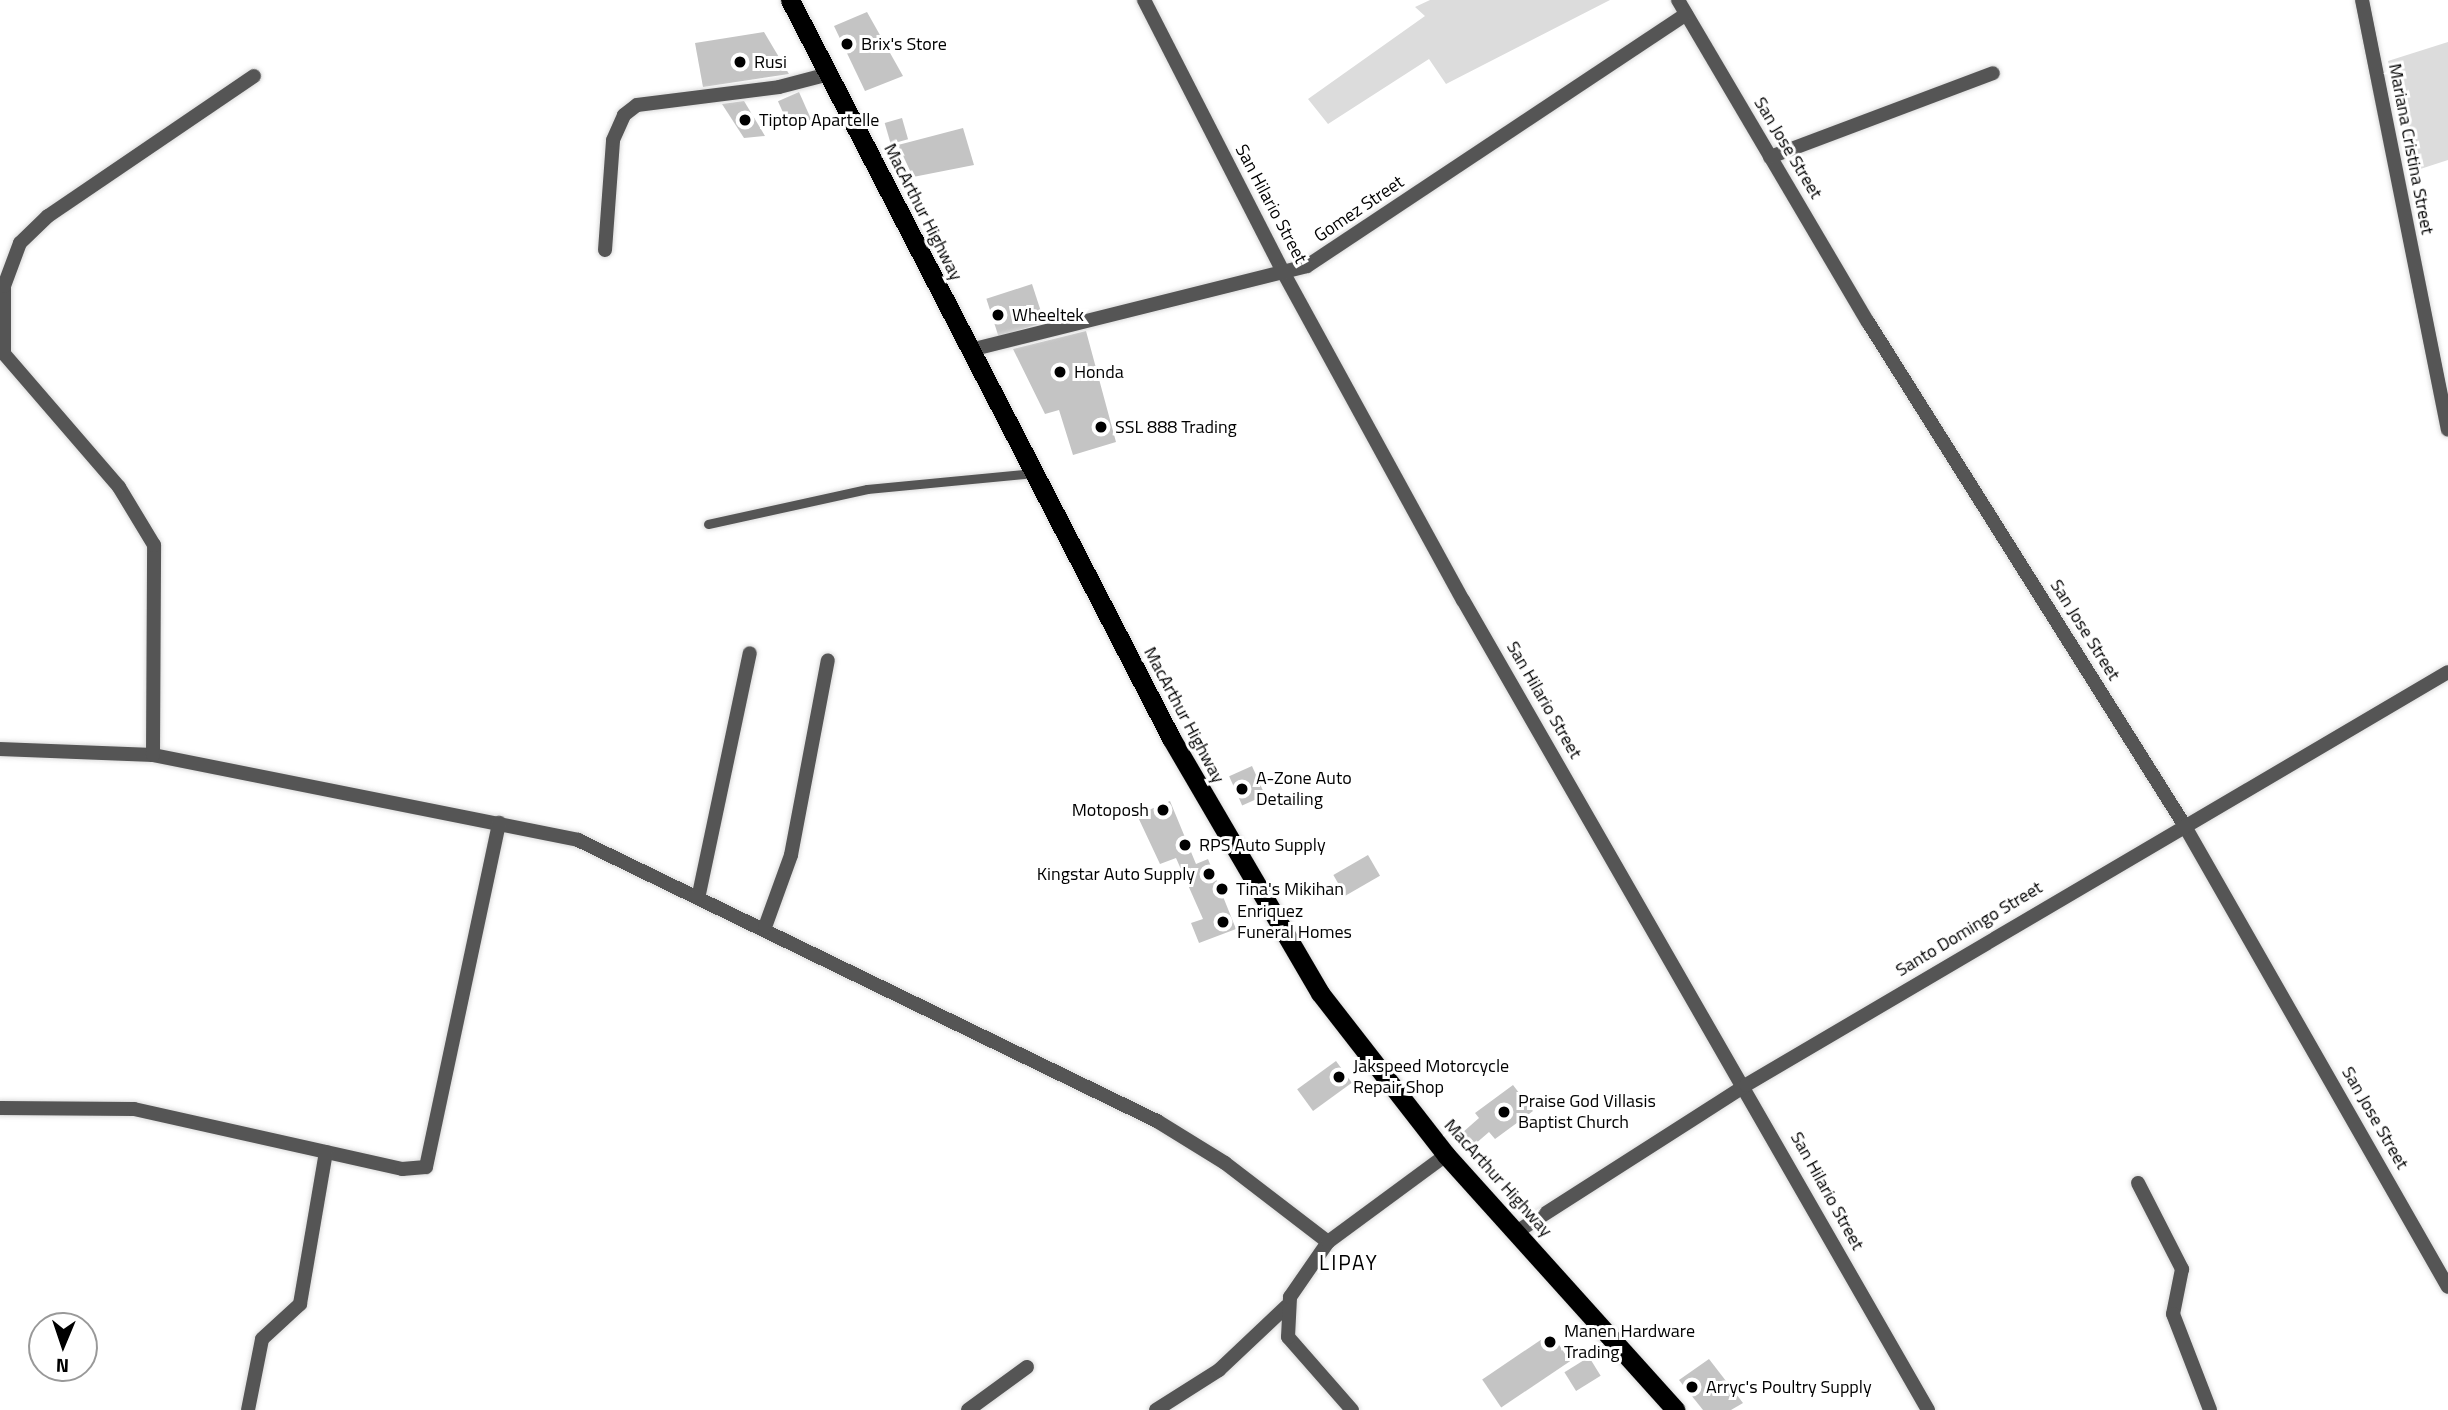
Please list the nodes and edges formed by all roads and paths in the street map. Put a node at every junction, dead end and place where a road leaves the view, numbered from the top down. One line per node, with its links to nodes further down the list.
1 (790, 0): 7 (highway, MacArthur Highway)
2 (1144, 0): 11 (street, San Hilario Street)
3 (1678, 0): 5 (street, San Jose Street)
4 (2362, 0): 13 (street, Mariana Cristina Street)
5 (1686, 14): 9 (street, San Jose Street); 11 (street, Gomez Street)
6 (1993, 73): 9 (street)
7 (829, 74): 10 (street); 12 (highway, MacArthur Highway)
8 (254, 76): 20 (street)
9 (1770, 157): 22 (street, San Jose Street)
10 (605, 250)
11 (1282, 270): 12 (street, Gomez Street); 25 (street, San Hilario Street)
12 (970, 350): 14 (highway, MacArthur Highway)
13 (2448, 429)
14 (1034, 473): 15 (lane); 28 (highway, MacArthur Highway)
15 (708, 524)
16 (750, 653): 23 (street)
17 (828, 660): 24 (street)
18 (2448, 672): 22 (street, Santo Domingo Street)
19 (0, 749): 20 (street)
20 (153, 755): 21 (street)
21 (499, 822): 23 (street); 27 (street)
22 (2183, 823): 25 (street, Santo Domingo Street); 32 (street, San Jose Street)
23 (699, 894): 24 (street)
24 (765, 927): 31 (street)
25 (1746, 1085): 30 (street, Santo Domingo Street); 40 (street, San Hilario Street)
26 (0, 1108): 27 (street)
27 (326, 1152): 35 (street)
28 (1446, 1155): 30 (highway, MacArthur Highway); 31 (street)
29 (2138, 1183): 41 (street)
30 (1517, 1231): 39 (highway, MacArthur Highway)
31 (1328, 1242): 33 (street)
32 (2448, 1287)
33 (1287, 1306): 37 (street); 38 (street)
34 (1027, 1367): 36 (street)
35 (248, 1410)
36 (968, 1410)
37 (1156, 1410)
38 (1352, 1410)
39 (1676, 1410)
40 (1928, 1410)
41 (2210, 1410)

